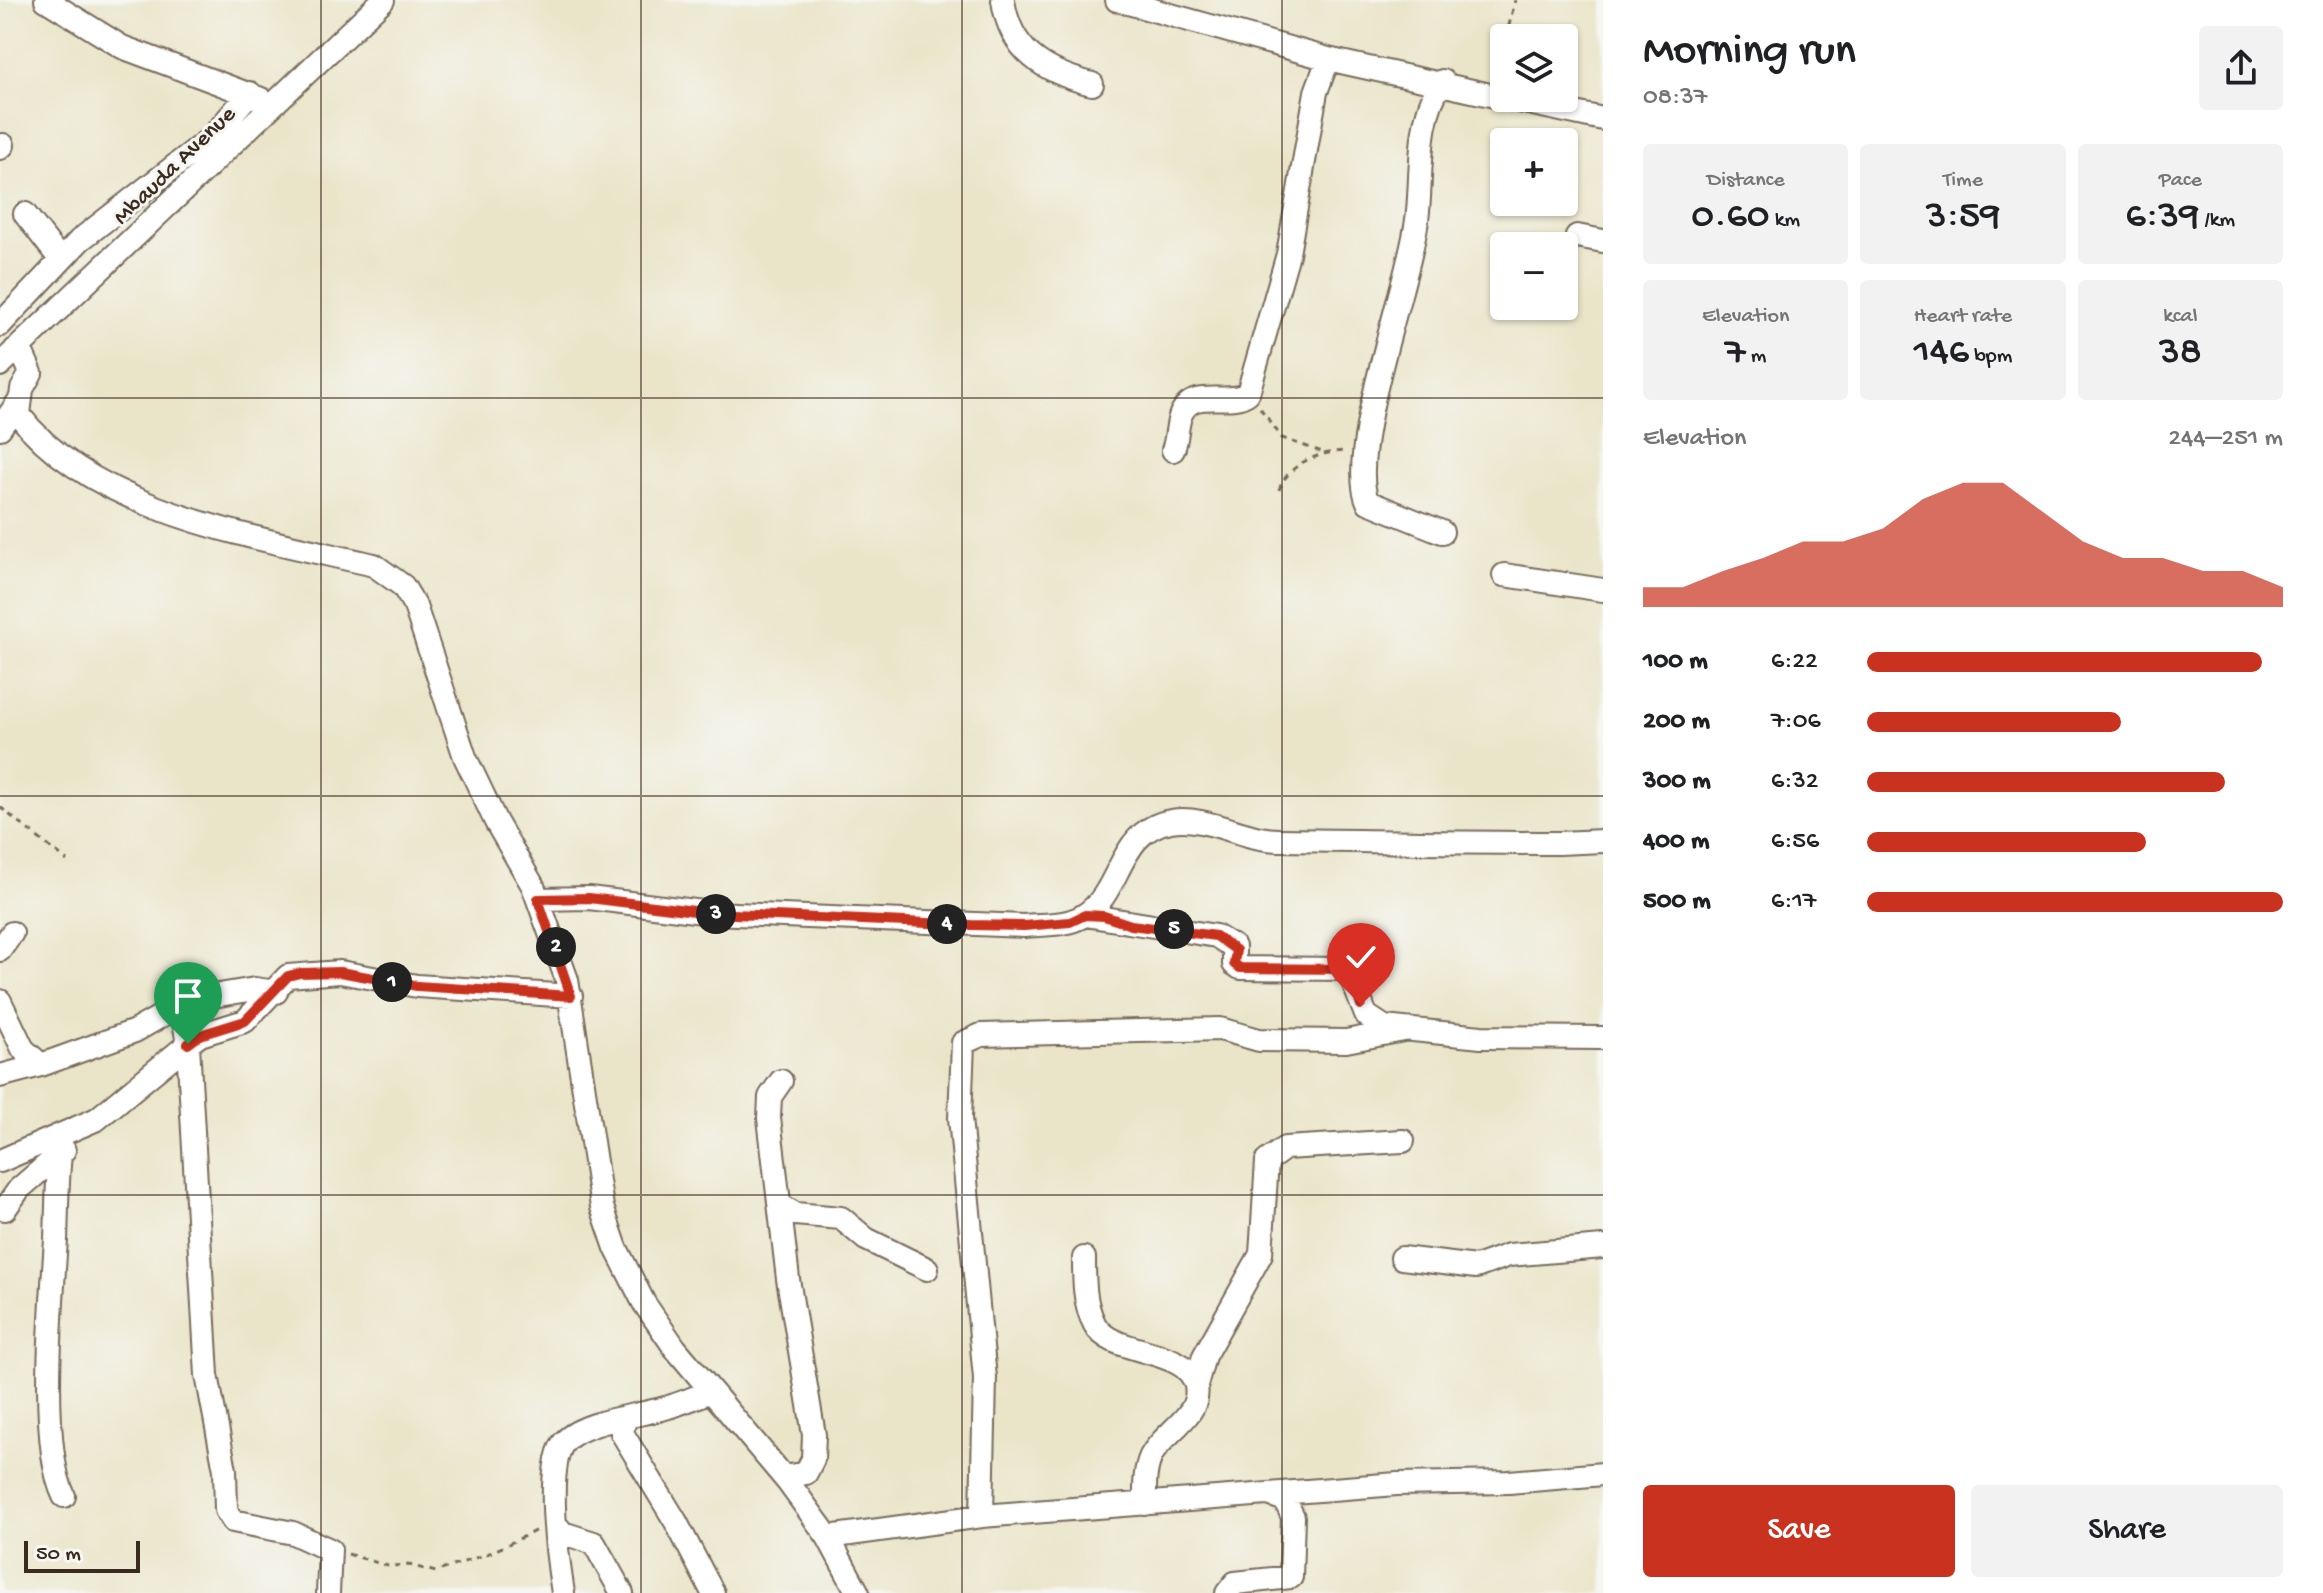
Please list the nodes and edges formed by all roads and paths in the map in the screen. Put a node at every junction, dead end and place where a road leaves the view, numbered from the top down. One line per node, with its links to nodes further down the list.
1 (46, 0): 10 (street)
2 (383, 0): 12 (street, Mbauda Avenue)
3 (1003, 0): 9 (street)
4 (1117, 0): 7 (street)
5 (1515, 0): 6 (path)
6 (1509, 24)
7 (1332, 60): 8 (street); 21 (street)
8 (1443, 81): 11 (street); 24 (street)
9 (1092, 84)
10 (250, 93): 12 (street); 18 (street)
11 (1490, 94)
12 (273, 105): 20 (street, Mbauda Avenue)
13 (1570, 112): 14 (street)
14 (1603, 119)
15 (25, 214): 18 (street)
16 (1578, 236): 17 (street)
17 (1603, 241)
18 (60, 259): 19 (street)
19 (0, 325)
20 (7, 358): 22 (street)
21 (1248, 393): 25 (street); 26 (path)
22 (19, 401): 23 (street); 34 (street)
23 (0, 428)
24 (1368, 429): 26 (path); 28 (street)
25 (1173, 450)
26 (1322, 452): 27 (path)
27 (1279, 490)
28 (1442, 532)
29 (1504, 575): 30 (street)
30 (1603, 590)
31 (0, 807): 33 (path)
32 (1603, 841): 35 (street)
33 (67, 861)
34 (538, 899): 35 (street); 37 (street)
35 (1085, 915): 40 (street)
36 (276, 992): 37 (street); 39 (street); 42 (street)
37 (571, 996): 57 (street)
38 (0, 1001): 43 (street)
39 (181, 1004): 42 (street); 43 (street)
40 (1404, 1030): 41 (street); 64 (street)
41 (1603, 1038)
42 (188, 1044): 46 (street); 67 (street)
43 (41, 1065): 44 (street)
44 (0, 1076)
45 (781, 1081): 50 (street)
46 (97, 1119): 48 (street); 49 (street)
47 (1403, 1141): 56 (street)
48 (60, 1154): 51 (street); 62 (street)
49 (0, 1161)
50 (780, 1205): 55 (street); 60 (street)
51 (5, 1209)
52 (1603, 1247): 54 (street)
53 (1084, 1258): 56 (street)
54 (1402, 1258)
55 (927, 1269)
56 (1196, 1385): 63 (street)
57 (711, 1391): 58 (street); 60 (street)
58 (625, 1418): 65 (street); 71 (street)
59 (1603, 1474): 61 (street)
60 (785, 1477): 66 (street)
61 (1271, 1495): 63 (street); 73 (street)
62 (64, 1496)
63 (1145, 1504): 64 (street)
64 (982, 1516): 66 (street)
65 (556, 1523): 67 (path); 69 (street); 70 (street)
66 (828, 1537): 72 (street)
67 (332, 1553): 68 (street)
68 (328, 1593)
69 (563, 1593)
70 (622, 1593)
71 (713, 1593)
72 (858, 1593)
73 (1227, 1593)

